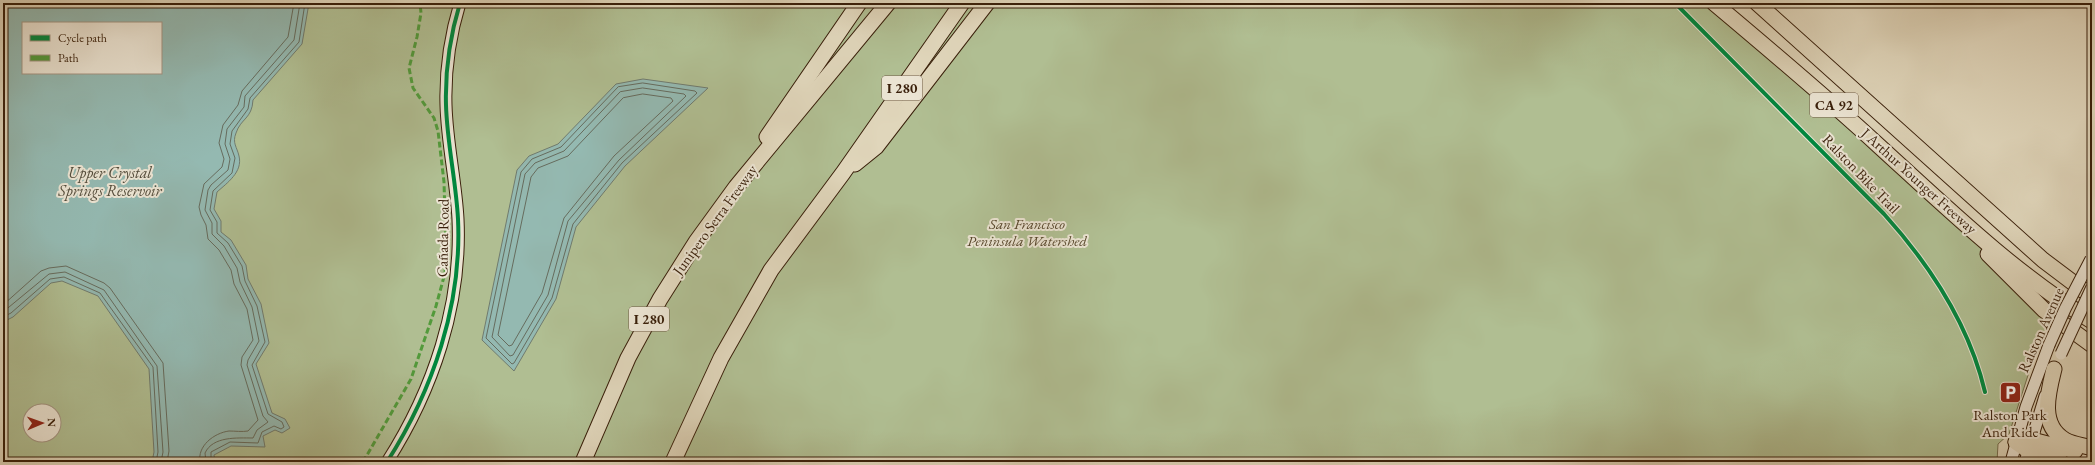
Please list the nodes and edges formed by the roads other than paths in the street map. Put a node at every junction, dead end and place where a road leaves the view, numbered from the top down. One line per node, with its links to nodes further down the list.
1 (460, 3): 26 (main road, Cañada Road)
2 (859, 3): 13 (highway)
3 (888, 3): 13 (highway, Junipero Serra Freeway / I 280)
4 (962, 3): 12 (highway, I 280)
5 (987, 3): 11 (highway)
6 (993, 3): 11 (highway)
7 (1714, 3): 14 (highway, J Arthur Younger Freeway / CA 92)
8 (1757, 3): 10 (highway, J Arthur Younger Freeway / CA 92)
9 (1765, 3): 10 (highway)
10 (1780, 24): 15 (highway, J Arthur Younger Freeway / CA 92)
11 (942, 63): 12 (highway)
12 (843, 173): 28 (highway, I 280)
13 (736, 187): 27 (highway, Junipero Serra Freeway / I 280)
14 (1951, 211): 20 (highway, J Arthur Younger Freeway / CA 92); 21 (highway)
15 (1993, 215): 17 (highway); 19 (highway, J Arthur Younger Freeway / CA 92)
16 (2092, 258): 24 (main road, Ralston Avenue, bridge)
17 (2092, 284)
18 (2092, 287): 22 (main road, Ralston Avenue, bridge)
19 (2092, 297)
20 (2092, 322)
21 (2092, 345)
22 (2054, 369): 23 (highway); 24 (main road, Ralston Avenue)
23 (2092, 448)
24 (2025, 449): 25 (highway); 29 (main road, Ralston Avenue); 30 (highway)
25 (2092, 454)
26 (387, 462)
27 (583, 462)
28 (673, 462)
29 (2011, 462)
30 (2061, 462)

